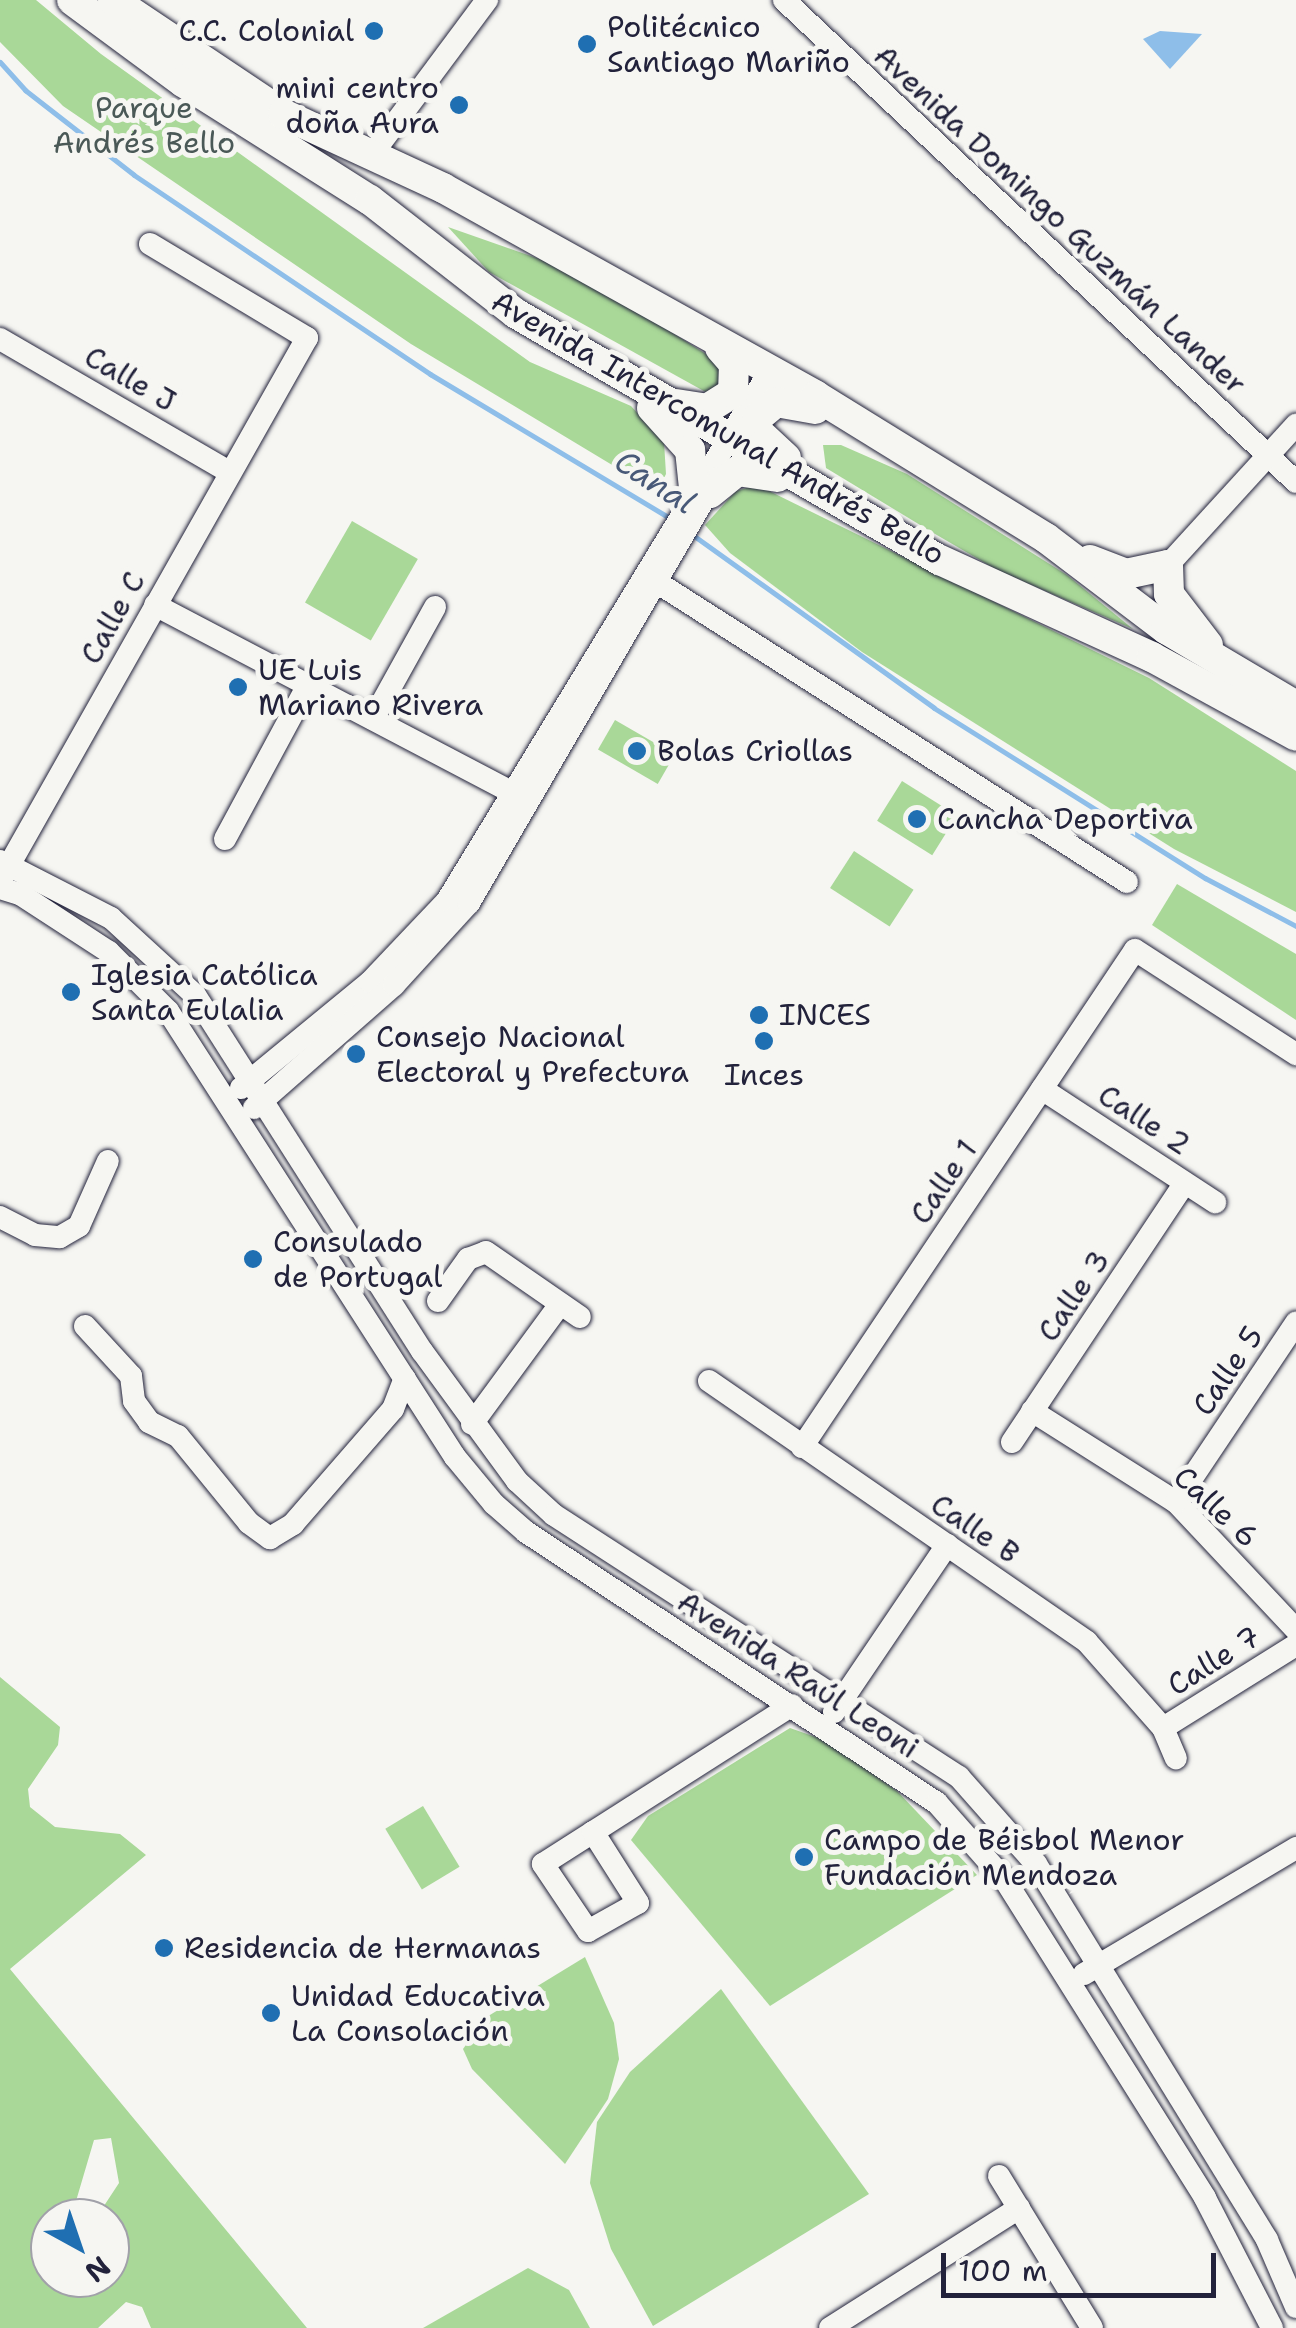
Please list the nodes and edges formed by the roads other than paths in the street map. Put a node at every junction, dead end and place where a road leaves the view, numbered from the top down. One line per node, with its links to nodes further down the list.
1 (72, 0): 10 (main road, Avenida Intercomunal Andrés Bello)
2 (113, 0): 5 (main road)
3 (487, 0): 5 (street)
4 (784, 0): 15 (street, Avenida Domingo Guzmán Lander)
5 (370, 157): 8 (main road)
6 (150, 244): 16 (street, Calle C)
7 (0, 339): 16 (street, Calle J)
8 (713, 340): 9 (main road); 11 (main road)
9 (768, 374): 13 (main road); 14 (street)
10 (628, 380): 11 (main road, Avenida Intercomunal Andrés Bello); 19 (main road)
11 (663, 401): 14 (main road, Avenida Intercomunal Andrés Bello)
12 (1296, 425): 15 (street)
13 (871, 432): 18 (main road); 20 (main road)
14 (729, 440): 18 (main road, Avenida Intercomunal Andrés Bello); 19 (street)
15 (1268, 456): 17 (street, Avenida Domingo Guzmán Lander); 21 (street)
16 (229, 472): 23 (street, Calle C)
17 (1296, 482)
18 (828, 491): 19 (main road); 29 (main road, Avenida Intercomunal Andrés Bello)
19 (696, 499): 22 (street)
20 (1069, 554): 21 (main road); 25 (main road)
21 (1168, 564): 25 (main road)
22 (660, 568): 30 (street); 33 (street)
23 (155, 605): 26 (street); 32 (street, Calle C)
24 (434, 607): 28 (street)
25 (1227, 665): 27 (main road)
26 (308, 686): 28 (street); 31 (street)
27 (1296, 706)
28 (372, 719): 30 (street)
29 (1296, 736)
30 (521, 797): 35 (street)
31 (224, 839)
32 (2, 874): 35 (street, Avenida Raúl Leoni); 37 (street, Avenida Raúl Leoni)
33 (1127, 882)
34 (1296, 1054): 36 (street, Calle 1)
35 (259, 1089): 37 (street); 48 (street, Avenida Raúl Leoni)
36 (1042, 1090): 39 (street, Calle 2); 50 (street, Calle 1)
37 (233, 1109): 45 (street, Avenida Raúl Leoni)
38 (108, 1161): 41 (street)
39 (1186, 1183): 40 (street, Calle 2); 47 (street, Calle 3)
40 (1215, 1202)
41 (0, 1217)
42 (438, 1302): 48 (street)
43 (1296, 1324): 51 (street, Calle 5)
44 (86, 1326): 45 (street)
45 (405, 1378): 53 (street, Avenida Raúl Leoni)
46 (709, 1381): 50 (street, Calle B)
47 (1032, 1411): 49 (street, Calle 3); 51 (street, Calle 6)
48 (472, 1424): 52 (street, Avenida Raúl Leoni)
49 (1012, 1442)
50 (802, 1447): 54 (street, Calle B)
51 (1176, 1502): 55 (street, Calle 6)
52 (554, 1515): 53 (street); 57 (street, Avenida Raúl Leoni)
53 (536, 1539): 58 (street, Avenida Raúl Leoni)
54 (947, 1545): 57 (street); 60 (street, Calle B)
55 (1296, 1630)
56 (1296, 1645): 60 (street, Calle 7)
57 (842, 1701): 59 (street); 64 (street, Avenida Raúl Leoni)
58 (792, 1705): 59 (street, Avenida Raúl Leoni); 62 (street)
59 (824, 1728): 65 (street, Avenida Raúl Leoni)
60 (1163, 1728): 61 (street, Calle B)
61 (1176, 1758)
62 (594, 1832)
63 (1296, 1848): 64 (street)
64 (1095, 1967): 65 (street); 68 (street, Avenida Raúl Leoni)
65 (1070, 1983): 71 (street, Avenida Raúl Leoni)
66 (1000, 2176): 67 (street)
67 (1019, 2208): 69 (street); 70 (street)
68 (1296, 2307)
69 (830, 2328)
70 (1092, 2328)
71 (1272, 2328)

